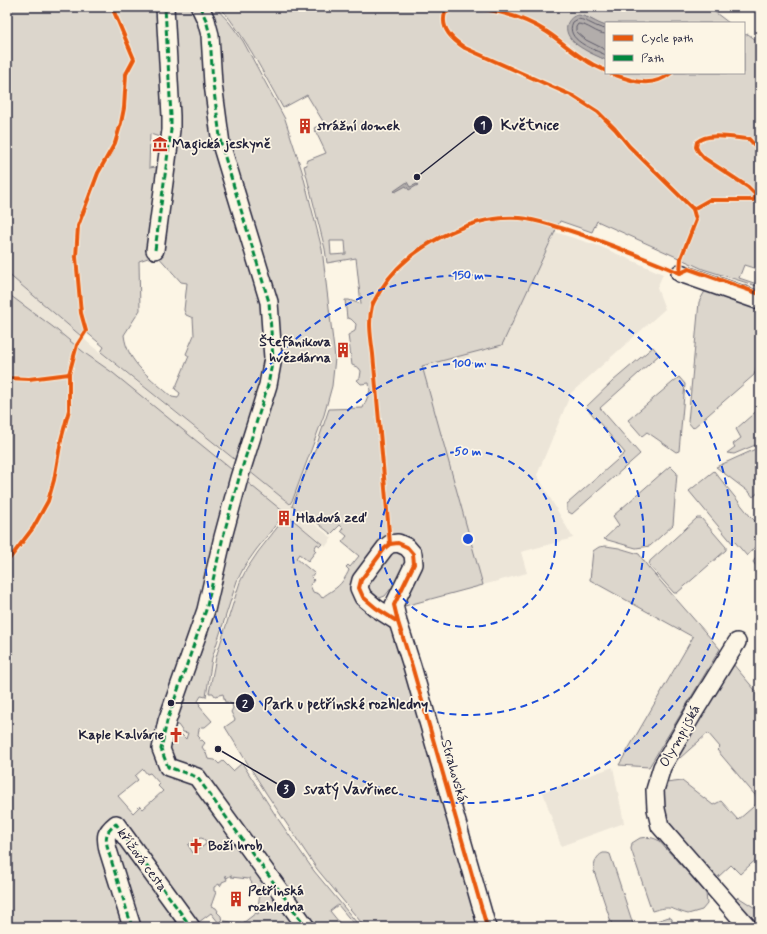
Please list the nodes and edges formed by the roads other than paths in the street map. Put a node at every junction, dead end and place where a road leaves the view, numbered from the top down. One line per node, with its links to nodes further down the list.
1 (165, 7): 3 (street)
2 (200, 7): 10 (street)
3 (156, 250)
4 (680, 273): 5 (street)
5 (760, 301)
6 (398, 622): 11 (street, Strahovská)
7 (736, 642): 12 (street, Olympijská)
8 (132, 927): 9 (street, křížová cesta)
9 (191, 927)
10 (306, 927)
11 (487, 927)
12 (748, 927)

